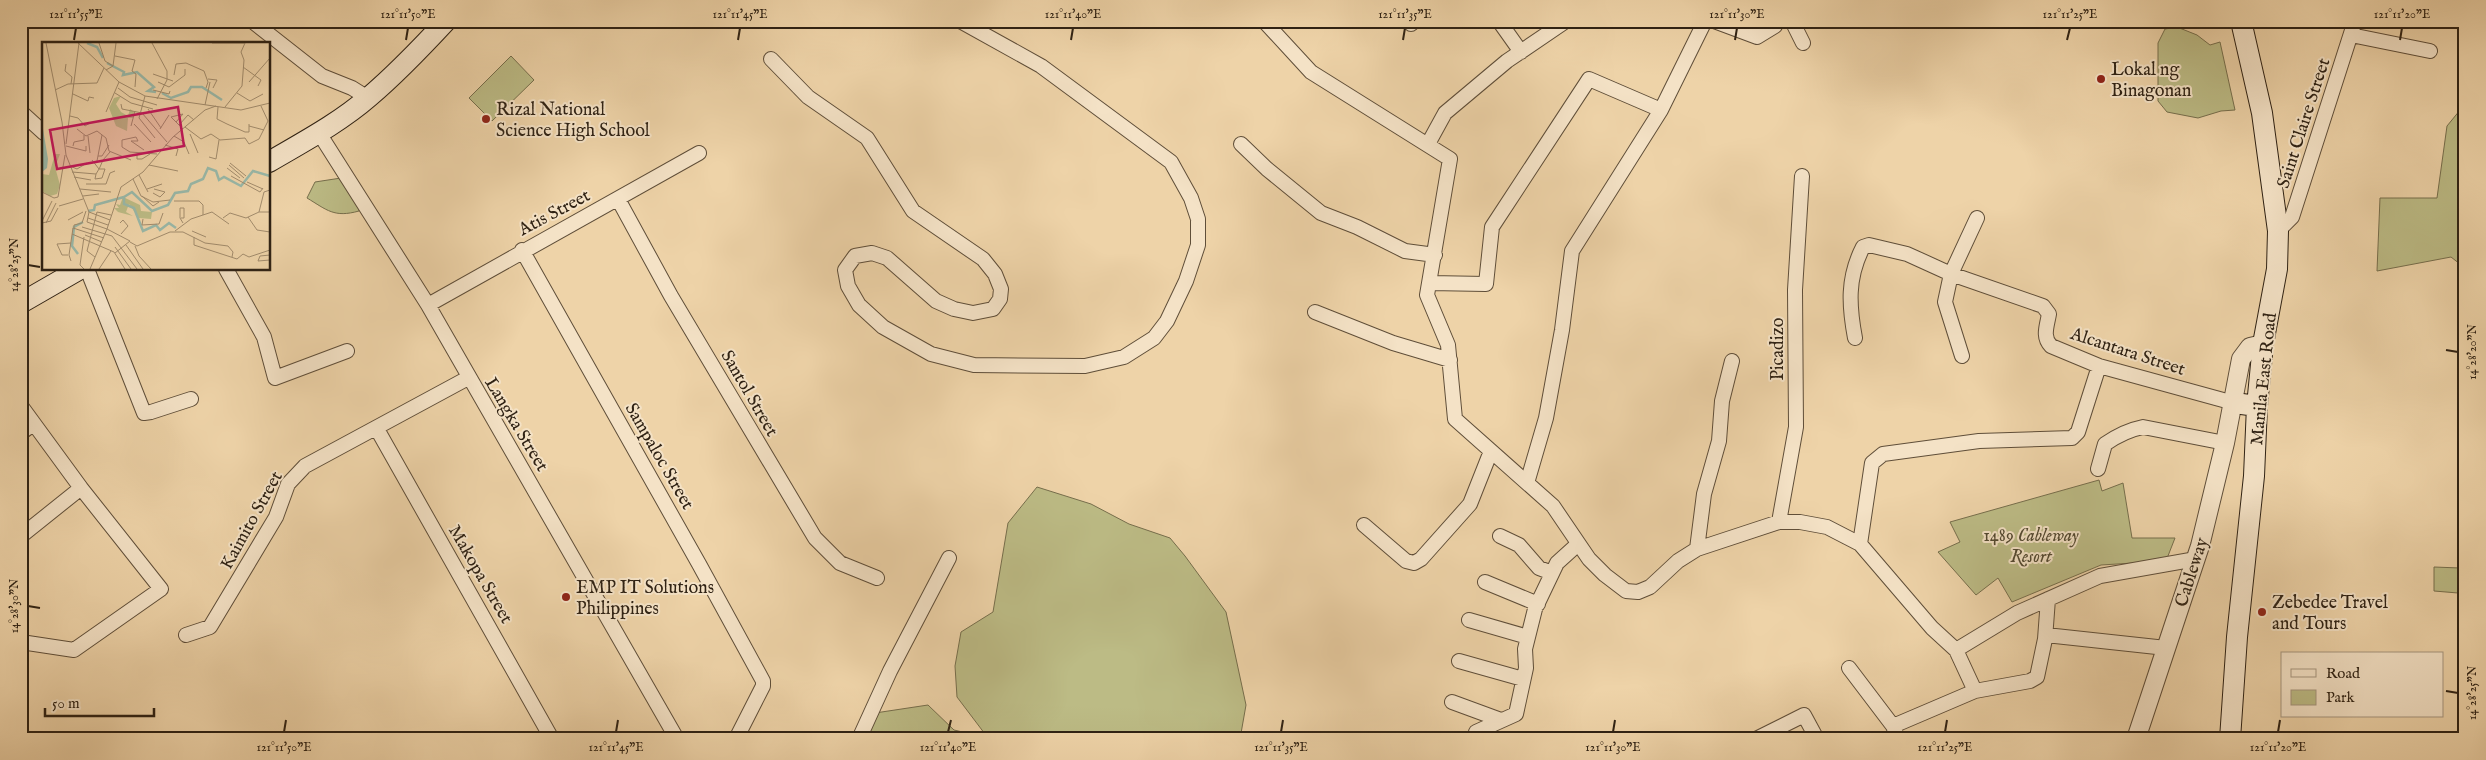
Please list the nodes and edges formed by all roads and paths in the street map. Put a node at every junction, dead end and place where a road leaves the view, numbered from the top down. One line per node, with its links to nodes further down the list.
1 (252, 21): 17 (street)
2 (446, 21): 17 (main road)
3 (960, 21): 16 (street)
4 (1264, 21): 23 (street)
5 (1499, 21): 15 (street)
6 (1566, 21): 15 (street)
7 (1705, 21): 18 (street)
8 (1714, 21): 9 (street)
9 (1777, 21)
10 (1792, 21): 13 (street)
11 (2241, 21): 29 (main road, Manila East Road)
12 (2353, 28): 14 (street); 29 (street, Saint Claire Street)
13 (1803, 43)
14 (2430, 51)
15 (1521, 52): 23 (street)
16 (771, 59)
17 (368, 98): 21 (main road)
18 (1661, 110): 36 (street); 58 (street)
19 (21, 112): 20 (street)
20 (42, 131)
21 (319, 132): 25 (main road); 38 (street, Langka Street)
22 (1241, 144): 31 (street)
23 (1428, 144): 31 (street)
24 (699, 153): 27 (street, Atis Street)
25 (270, 161)
26 (1802, 176): 60 (street, Picadizo)
27 (618, 199): 30 (street, Atis Street); 70 (street, Santol Street)
28 (1977, 218): 35 (street)
29 (2278, 231): 41 (main road, Manila East Road)
30 (522, 250): 38 (street, Atis Street); 91 (street, Sampaloc Street)
31 (1435, 255): 36 (street)
32 (78, 270): 37 (main road)
33 (87, 270): 48 (street)
34 (227, 270): 42 (street)
35 (1951, 274): 40 (street, Alcantara Street); 43 (street); 46 (street, Alcantara Street)
36 (1430, 284): 44 (street)
37 (21, 303)
38 (428, 305): 47 (street, Langka Street)
39 (1315, 312): 44 (street)
40 (1855, 338)
41 (2263, 344): 49 (street, Cableway); 51 (main road, Manila East Road)
42 (347, 352)
43 (1962, 356)
44 (1450, 360): 56 (street)
45 (1732, 361): 66 (street)
46 (2099, 366): 49 (street, Alcantara Street); 65 (street)
47 (468, 378): 53 (street, Kaimito Street); 90 (street, Langka Street)
48 (191, 399)
49 (2234, 403): 51 (main road); 55 (street, Cableway)
50 (21, 406): 52 (street)
51 (2257, 406): 96 (main road, Manila East Road)
52 (33, 424): 54 (street); 59 (street)
53 (377, 429): 75 (street, Kaimito Street); 89 (street, Makopa Street)
54 (21, 433)
55 (2225, 443): 57 (street); 68 (street, Cableway)
56 (1492, 451): 58 (street); 61 (street)
57 (2098, 469)
58 (1528, 483): 64 (street)
59 (81, 488): 62 (street); 78 (street)
60 (1779, 522): 65 (street); 66 (street)
61 (1364, 525)
62 (21, 536)
63 (1500, 536): 69 (street)
64 (1578, 544): 66 (street); 69 (street)
65 (1860, 544): 80 (street)
66 (1697, 549)
67 (949, 558): 92 (street)
68 (2196, 559): 72 (street); 79 (street, Cableway)
69 (1552, 573): 73 (street)
70 (877, 578)
71 (1485, 582): 73 (street)
72 (2048, 599): 76 (street); 80 (street)
73 (1538, 604): 77 (street)
74 (1469, 620): 77 (street)
75 (186, 635)
76 (2046, 635): 79 (street); 84 (street)
77 (1528, 637): 83 (street)
78 (21, 642)
79 (2166, 648): 95 (street, Cableway)
80 (1956, 650): 84 (street)
81 (1459, 661): 83 (street)
82 (1850, 668): 88 (street)
83 (1523, 678): 86 (street)
84 (1975, 691): 88 (street)
85 (1452, 702): 86 (street)
86 (1501, 720): 87 (street)
87 (1476, 732)
88 (1896, 732)
89 (552, 739)
90 (677, 739)
91 (736, 739)
92 (859, 739)
93 (1756, 739): 94 (street)
94 (1817, 739)
95 (2136, 739)
96 (2230, 739)

